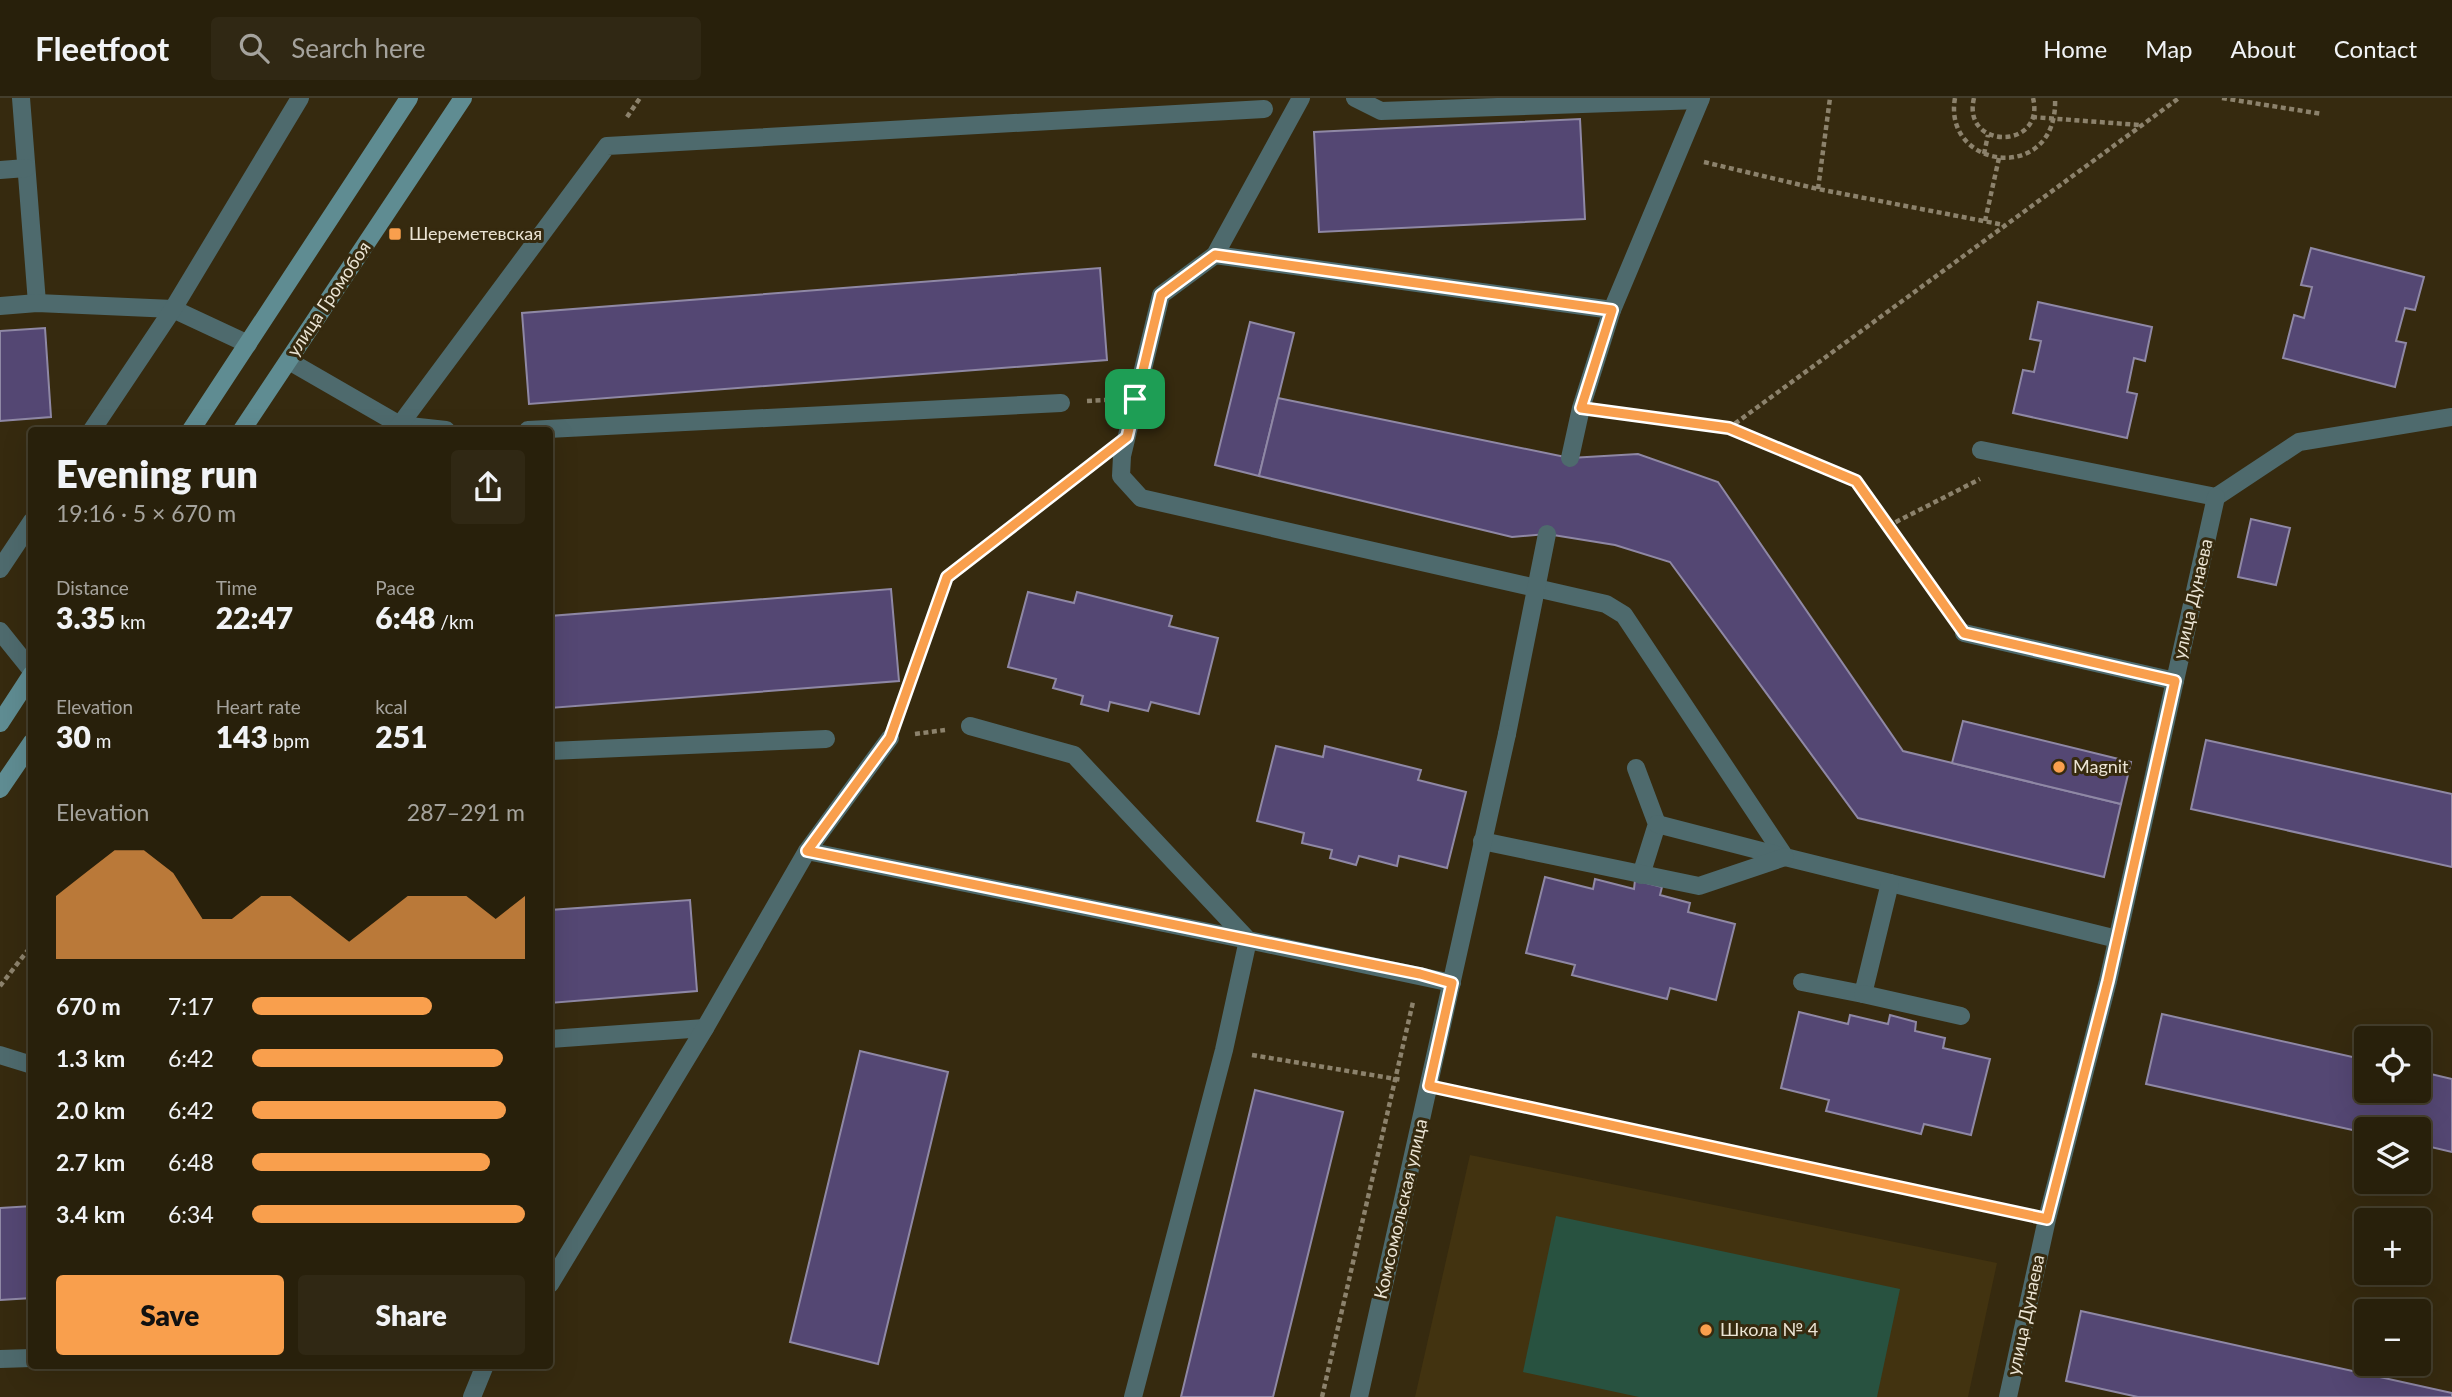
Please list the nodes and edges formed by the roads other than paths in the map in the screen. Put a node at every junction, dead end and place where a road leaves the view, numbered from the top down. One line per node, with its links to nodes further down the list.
1 (21, 98): 9 (street)
2 (300, 98): 14 (street)
3 (409, 98): 16 (main road)
4 (463, 98): 17 (main road, улица Громобоя)
5 (1301, 98): 11 (street)
6 (1355, 98): 7 (street)
7 (1701, 99): 15 (street)
8 (1264, 109): 24 (street)
9 (26, 168): 10 (street); 12 (street)
10 (0, 170)
11 (1215, 255): 15 (street); 32 (street)
12 (37, 303): 13 (street); 14 (street)
13 (0, 306)
14 (173, 309): 16 (street); 20 (street)
15 (1612, 310): 27 (street)
16 (248, 344): 21 (main road)
17 (289, 361): 22 (main road, улица Громобоя); 23 (street)
18 (1061, 402): 25 (street)
19 (2452, 417): 28 (street)
20 (94, 427)
21 (193, 427)
22 (244, 427)
23 (396, 427)
24 (399, 427)
25 (553, 429)
26 (1981, 450): 28 (street)
27 (1570, 458)
28 (2216, 497): 37 (street, улица Дунаева)
29 (28, 527): 31 (street)
30 (1547, 534): 32 (street, Комсомольская улица)
31 (0, 569)
32 (1535, 589): 47 (street, Комсомольская улица); 49 (street)
33 (0, 631): 35 (street)
34 (1964, 633): 37 (street)
35 (28, 668)
36 (28, 679): 38 (main road)
37 (2175, 681): 52 (street, улица Дунаева)
38 (0, 723)
39 (970, 726): 53 (street)
40 (890, 738): 48 (street)
41 (826, 739): 43 (street)
42 (28, 748): 45 (main road)
43 (553, 751)
44 (1636, 768): 46 (street)
45 (0, 789)
46 (1657, 824): 49 (street); 50 (street)
47 (1482, 841): 50 (street); 55 (street, Комсомольская улица)
48 (807, 851): 53 (street); 58 (street)
49 (1785, 857): 50 (street); 51 (street)
50 (1641, 875)
51 (1890, 883): 52 (street); 56 (street)
52 (2117, 939): 69 (street, улица Дунаева)
53 (1248, 940): 55 (street); 67 (street)
54 (1802, 982): 56 (street)
55 (1452, 983): 68 (street, Комсомольская улица)
56 (1863, 995): 57 (street)
57 (1961, 1017)
58 (705, 1028): 59 (street); 62 (street)
59 (553, 1039)
60 (0, 1055): 61 (street)
61 (28, 1064)
62 (553, 1279)
63 (28, 1358): 64 (street)
64 (0, 1359)
65 (483, 1369): 66 (street)
66 (472, 1397)
67 (1133, 1397)
68 (1359, 1397)
69 (2008, 1397)

